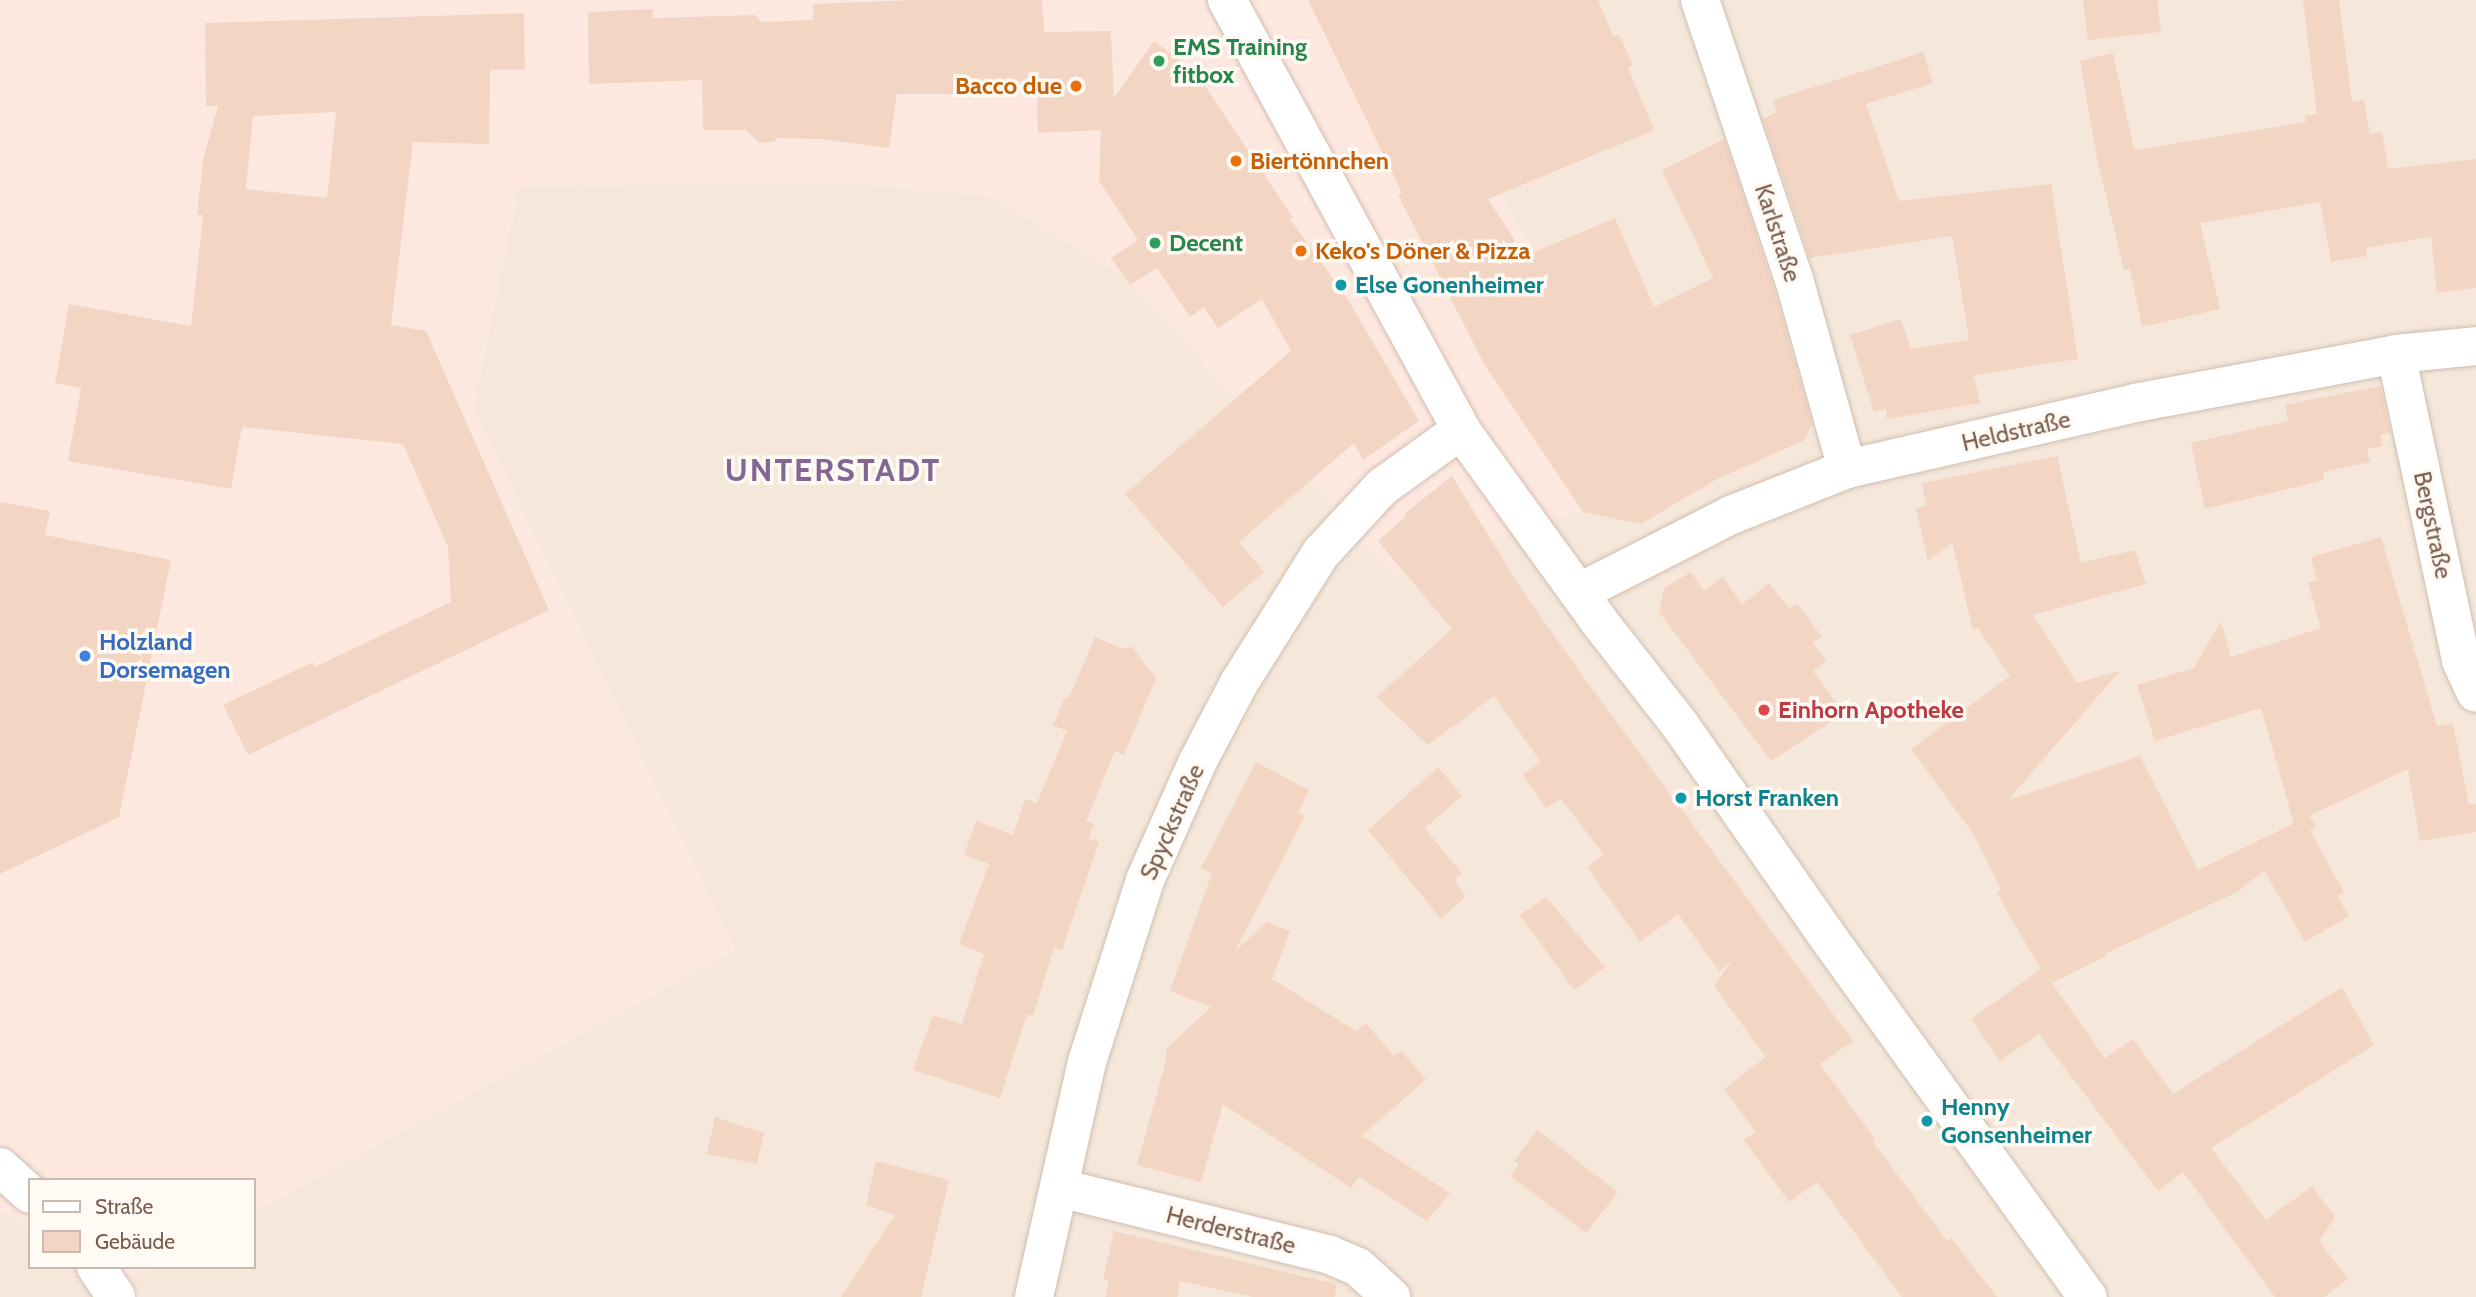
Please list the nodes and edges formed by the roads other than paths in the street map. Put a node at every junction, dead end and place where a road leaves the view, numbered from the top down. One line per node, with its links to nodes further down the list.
1 (1227, 0): 5 (street)
2 (1700, 0): 6 (street, Karlstraße)
3 (2476, 346): 4 (street, Heldstraße)
4 (2396, 354): 6 (street, Heldstraße); 8 (street, Bergstraße)
5 (1461, 430): 7 (street); 10 (street, Spyckstraße)
6 (1847, 470): 7 (street, Heldstraße)
7 (1580, 592): 16 (street)
8 (2476, 693)
9 (0, 1167): 11 (street)
10 (1060, 1188): 14 (street, Spyckstraße); 15 (street, Herderstraße)
11 (28, 1192)
12 (97, 1269): 13 (street)
13 (116, 1297)
14 (1034, 1297)
15 (1391, 1297)
16 (2088, 1297)

